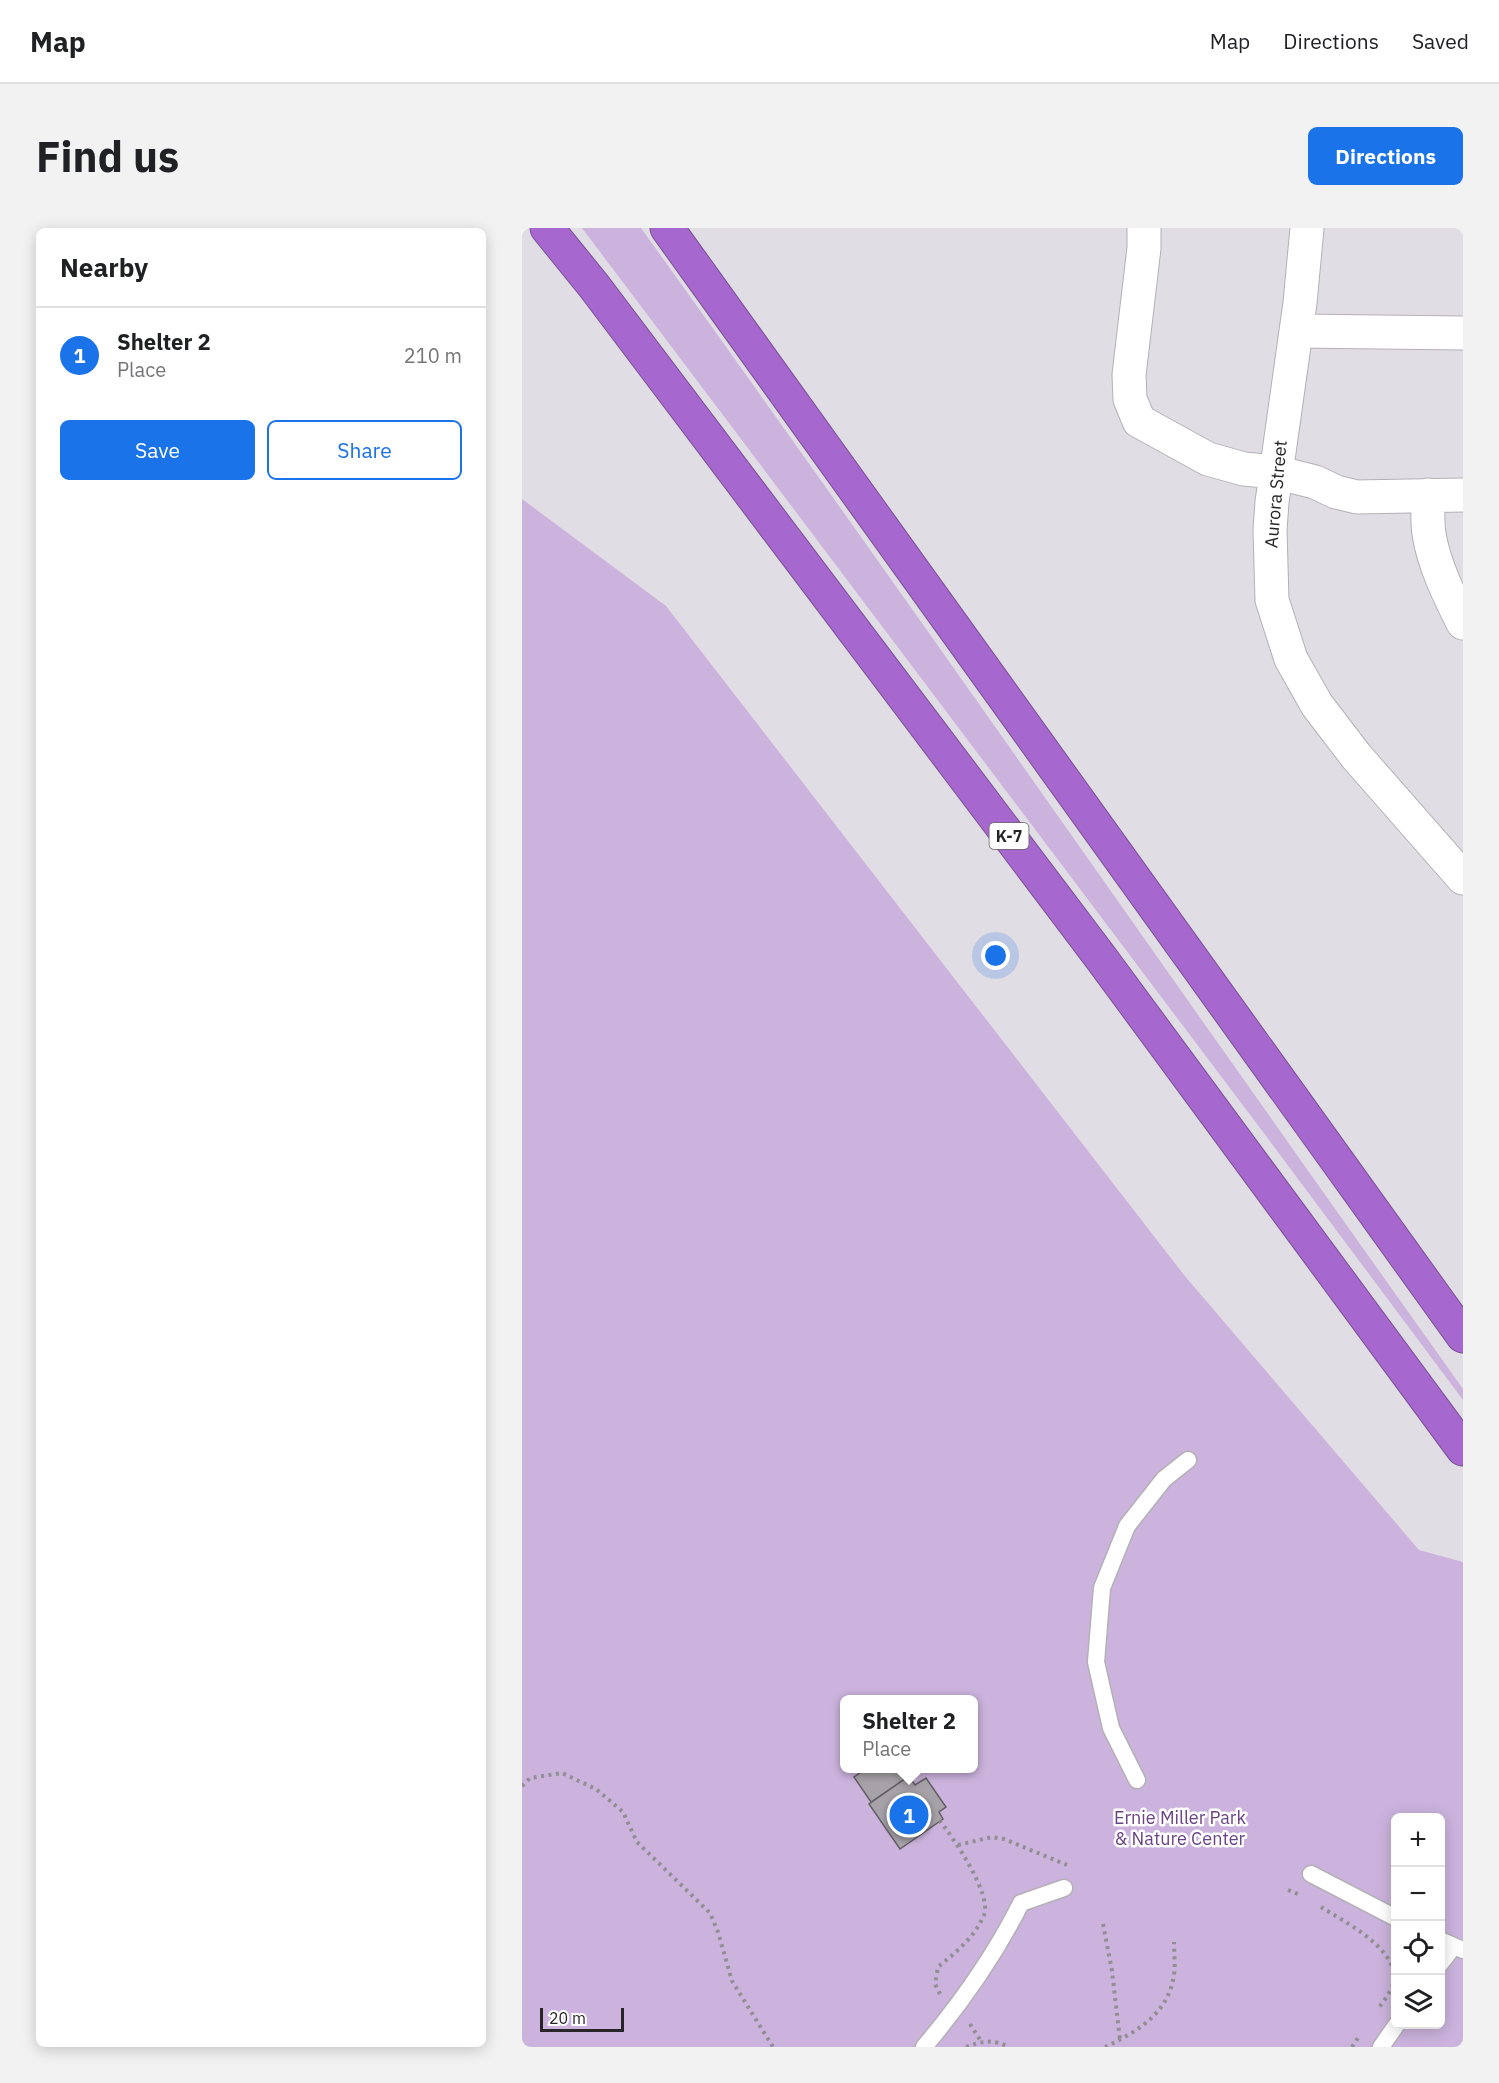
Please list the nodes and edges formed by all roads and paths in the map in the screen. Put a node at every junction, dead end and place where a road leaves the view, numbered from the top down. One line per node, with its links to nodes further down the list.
1 (547, 228): 13 (highway, K-7)
2 (668, 228): 12 (highway)
3 (1144, 228): 7 (street)
4 (1307, 228): 5 (street, Aurora Street)
5 (1296, 331): 6 (street); 7 (street, Aurora Street)
6 (1463, 333)
7 (1276, 472): 8 (street); 11 (street, Aurora Street)
8 (1428, 495): 9 (street); 10 (street)
9 (1463, 495)
10 (1463, 623)
11 (1463, 878)
12 (1463, 1336)
13 (1463, 1449)
14 (1188, 1460): 15 (lane)
15 (1137, 1780)
16 (522, 1786): 34 (path)
17 (940, 1821): 18 (path)
18 (958, 1845): 19 (path); 28 (path)
19 (1067, 1865)
20 (1311, 1874): 25 (lane)
21 (1064, 1888): 28 (lane)
22 (1288, 1890): 23 (path)
23 (1298, 1894)
24 (1318, 1905): 29 (path)
25 (1391, 1916)
26 (1103, 1924): 32 (path)
27 (1174, 1942): 32 (path)
28 (955, 2010): 33 (path); 35 (lane)
29 (1372, 2017)
30 (1366, 2026): 39 (path)
31 (1394, 2029): 40 (lane)
32 (1120, 2040): 38 (path)
33 (981, 2041): 36 (path); 37 (path)
34 (773, 2047)
35 (924, 2047)
36 (966, 2047)
37 (1009, 2047)
38 (1105, 2047)
39 (1352, 2047)
40 (1381, 2047)

